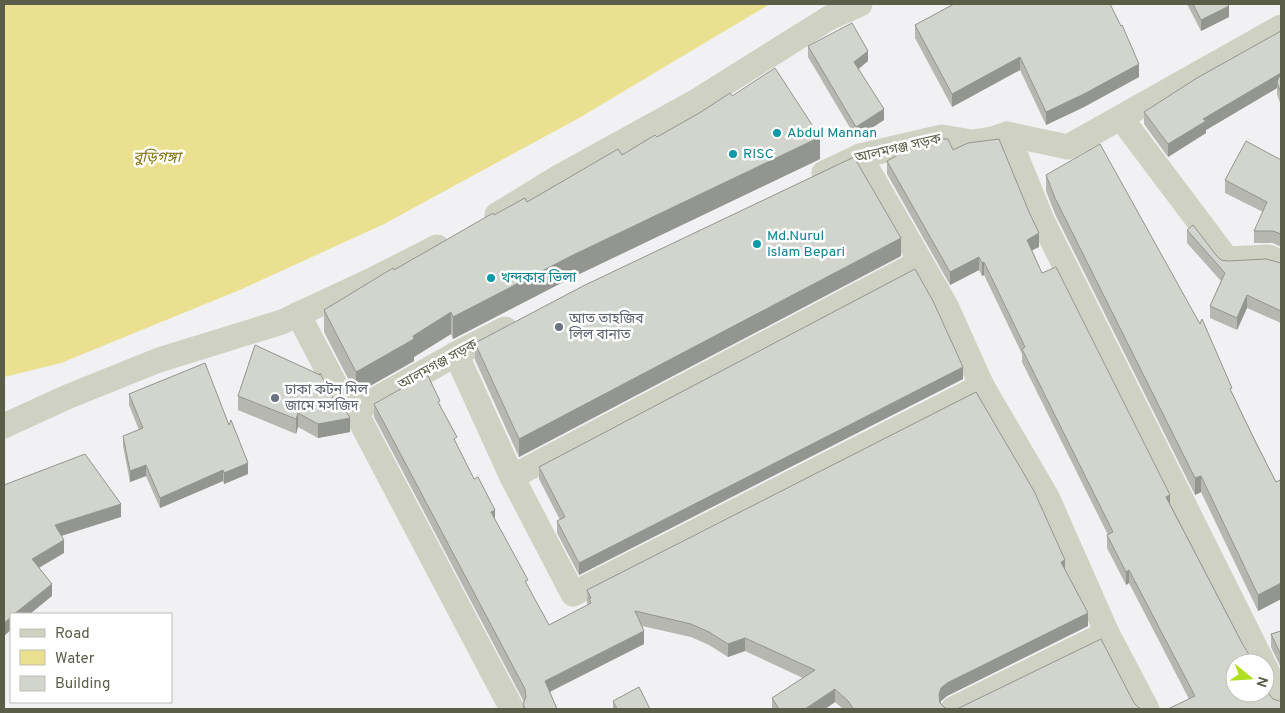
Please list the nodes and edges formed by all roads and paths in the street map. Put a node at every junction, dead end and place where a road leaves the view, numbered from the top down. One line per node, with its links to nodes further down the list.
1 (860, 4): 9 (street)
2 (1281, 27): 3 (street, আলমগঞ্জ সড়ক)
3 (1121, 118): 4 (street, আলমগঞ্জ সড়ক); 8 (street)
4 (1007, 134): 5 (street, আলমগঞ্জ সড়ক); 17 (street)
5 (860, 156): 6 (street, আলমগঞ্জ সড়ক); 7 (street)
6 (808, 180)
7 (920, 262): 12 (street); 15 (street)
8 (1281, 262)
9 (298, 314): 13 (street); 14 (street)
10 (525, 318): 11 (street, আলমগঞ্জ সড়ক)
11 (456, 354): 13 (street, আলমগঞ্জ সড়ক); 15 (street)
12 (982, 386): 15 (street); 16 (street)
13 (355, 412): 20 (street)
14 (4, 426)
15 (512, 477)
16 (1107, 633): 21 (street); 22 (street)
17 (1258, 653)
18 (1275, 688): 19 (street)
19 (1281, 700)
20 (512, 709)
21 (953, 709)
22 (1147, 709)

